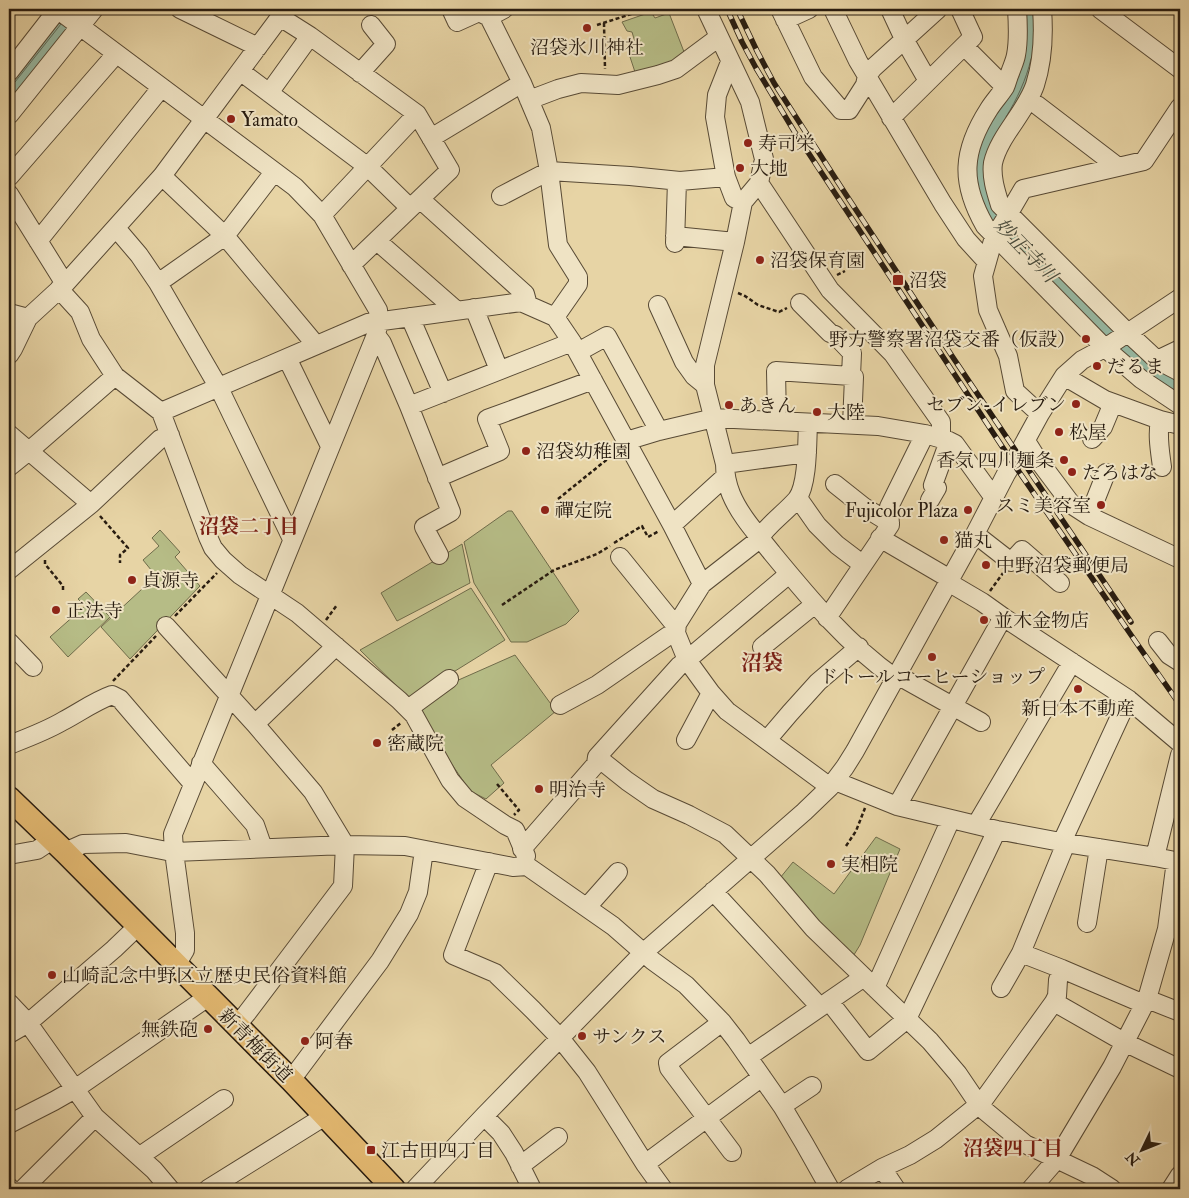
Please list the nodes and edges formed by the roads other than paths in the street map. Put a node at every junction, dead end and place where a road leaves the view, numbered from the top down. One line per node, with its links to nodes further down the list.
1 (94, 9): 15 (street)
2 (180, 9): 22 (street)
3 (451, 9): 14 (street)
4 (706, 9): 19 (street)
5 (809, 9): 16 (street)
6 (833, 9): 29 (street)
7 (890, 9): 20 (street)
8 (938, 9): 20 (street)
9 (960, 9): 21 (street)
10 (1016, 9): 32 (street)
11 (1042, 9): 57 (street)
12 (1110, 12): 25 (street)
13 (283, 13): 18 (street); 22 (street)
14 (496, 13): 31 (street)
15 (65, 15): 23 (street); 27 (street); 39 (street)
16 (782, 15): 29 (street)
17 (371, 25): 28 (street)
18 (310, 36): 28 (street); 34 (street)
19 (719, 37): 24 (street); 35 (street)
20 (904, 39): 29 (street); 30 (street)
21 (964, 46): 30 (street); 32 (street)
22 (258, 47): 26 (street)
23 (116, 54): 33 (street); 48 (street)
24 (730, 62): 49 (street); 51 (street)
25 (1180, 68)
26 (240, 71): 34 (street); 41 (street)
27 (9, 72)
28 (360, 73): 38 (street)
29 (867, 76): 40 (street)
30 (928, 81): 40 (street)
31 (522, 83): 35 (street); 42 (street)
32 (1005, 87): 59 (street)
33 (161, 88): 41 (street); 62 (street)
34 (270, 93): 43 (street)
35 (529, 100): 45 (street)
36 (1037, 106): 44 (street)
37 (1180, 107): 44 (street)
38 (417, 114): 42 (street); 43 (street)
39 (9, 115)
40 (892, 118): 64 (street)
41 (204, 119): 46 (street); 47 (street)
42 (431, 138): 55 (street)
43 (368, 167): 55 (street); 56 (street)
44 (1118, 167): 57 (street)
45 (549, 171): 50 (street); 53 (street); 76 (street)
46 (274, 172): 56 (street); 60 (street)
47 (162, 176): 58 (street); 60 (street)
48 (9, 177)
49 (726, 177): 50 (street); 54 (street)
50 (677, 181): 63 (street)
51 (759, 183): 54 (street); 110 (street)
52 (9, 194): 62 (street)
53 (501, 196)
54 (743, 202): 63 (street)
55 (415, 203): 61 (street); 70 (street)
56 (322, 215): 65 (street)
57 (1007, 216): 59 (street); 79 (street)
58 (116, 228): 66 (street); 67 (street)
59 (995, 235): 64 (street); 82 (street)
60 (225, 236): 66 (street); 80 (street)
61 (377, 240): 65 (street); 73 (street)
62 (38, 241): 67 (street)
63 (735, 242): 93 (street)
64 (987, 262): 100 (street)
65 (352, 265): 78 (street)
66 (158, 283): 94 (street)
67 (62, 287): 77 (street); 89 (street)
68 (1180, 298): 79 (street)
69 (800, 303): 90 (street)
70 (528, 305): 72 (street); 76 (street)
71 (658, 305): 93 (street)
72 (474, 308): 73 (street); 87 (street)
73 (456, 310): 75 (street)
74 (9, 313): 77 (street)
75 (410, 317): 78 (street); 95 (street)
76 (555, 317): 81 (street)
77 (28, 318): 84 (street)
78 (377, 328): 80 (street); 98 (street); 114 (street)
79 (1126, 334): 82 (street); 86 (street)
80 (316, 345): 85 (street)
81 (574, 347): 87 (street); 92 (street); 107 (street)
82 (1107, 347): 91 (street); 97 (street)
83 (1180, 350): 86 (street)
84 (9, 355)
85 (287, 358): 94 (street); 114 (street)
86 (1157, 360): 88 (street)
87 (499, 370): 95 (street)
88 (1180, 372)
89 (115, 376): 99 (street); 115 (street)
90 (851, 376): 103 (street); 105 (street)
91 (1064, 376): 96 (street); 100 (street)
92 (593, 380): 113 (street); 121 (street)
93 (705, 385): 101 (street)
94 (219, 388): 99 (street); 133 (street)
95 (442, 392): 98 (street)
96 (1113, 403): 102 (street); 111 (street)
97 (1180, 404)
98 (409, 406): 121 (street)
99 (161, 412): 109 (street)
100 (1040, 414): 112 (street)
101 (714, 418): 103 (street); 107 (street); 119 (street)
102 (1160, 420): 106 (street); 117 (street)
103 (777, 421): 104 (street)
104 (808, 423): 105 (street); 116 (street)
105 (852, 425): 110 (street)
106 (1180, 425)
107 (659, 432): 113 (street)
108 (9, 434): 115 (street)
109 (170, 435): 126 (street); 143 (street)
110 (938, 438): 124 (street); 125 (street); 128 (street)
111 (1092, 439)
112 (1026, 441): 124 (street); 127 (street)
113 (626, 443): 129 (street)
114 (330, 446): 133 (street)
115 (29, 451): 118 (street); 126 (street)
116 (806, 453): 119 (street); 123 (street)
117 (1162, 466)
118 (9, 467)
119 (725, 470): 129 (street); 131 (street)
120 (1106, 473): 127 (street)
121 (437, 478): 134 (street)
122 (835, 484): 128 (street)
123 (798, 498): 131 (street); 137 (street)
124 (994, 498): 130 (street)
125 (930, 500)
126 (94, 509): 138 (street)
127 (1089, 516): 136 (street)
128 (890, 523): 132 (street)
129 (672, 524): 141 (street)
130 (975, 534): 140 (street); 142 (street)
131 (760, 538): 139 (street); 141 (street)
132 (880, 538): 137 (street); 140 (street)
133 (292, 539): 143 (street)
134 (438, 555)
135 (620, 557): 148 (street)
136 (1180, 559)
137 (862, 564): 146 (street)
138 (9, 570)
139 (789, 574): 144 (street); 154 (street)
140 (949, 580): 145 (street); 158 (street)
141 (702, 584): 148 (street)
142 (1060, 584)
143 (269, 596): 151 (street); 161 (street)
144 (815, 604): 146 (street); 152 (street)
145 (1003, 617): 155 (street); 164 (street)
146 (827, 618): 153 (street)
147 (166, 626): 161 (street)
148 (677, 628): 154 (street); 163 (street)
149 (1158, 641): 156 (street)
150 (9, 642): 157 (street)
151 (336, 646): 165 (street); 167 (street)
152 (762, 647)
153 (858, 648): 158 (street); 169 (street)
154 (687, 660): 160 (street); 173 (street)
155 (1072, 662): 162 (street); 180 (street)
156 (1180, 662)
157 (32, 667)
158 (896, 676): 164 (street); 176 (street)
159 (449, 678): 165 (street)
160 (711, 693): 168 (street); 169 (street)
161 (229, 696): 167 (street); 174 (street)
162 (1128, 698): 170 (street); 182 (street)
163 (560, 706)
164 (952, 706): 166 (street); 178 (street)
165 (408, 709): 186 (street)
166 (981, 722)
167 (255, 724): 183 (street)
168 (686, 740)
169 (767, 740): 176 (street)
170 (1180, 743)
171 (9, 745): 175 (street)
172 (1180, 755): 191 (street)
173 (597, 758): 186 (street); 192 (street)
174 (201, 763): 175 (street); 185 (street)
175 (193, 784): 189 (street)
176 (833, 784): 178 (street); 192 (street)
177 (9, 798): 184 (main road, 新青梅街道)
178 (897, 806): 179 (street)
179 (951, 819): 180 (street); 205 (street)
180 (976, 825): 181 (street)
181 (996, 830): 182 (street); 213 (street)
182 (1064, 843): 187 (street); 202 (street)
183 (345, 845): 185 (street); 188 (street); 216 (street)
184 (59, 846): 189 (street); 190 (street); 200 (main road, 新青梅街道)
185 (263, 848): 189 (street)
186 (522, 848): 195 (street)
187 (1099, 848): 191 (street); 199 (street)
188 (424, 850): 194 (street); 223 (street)
189 (174, 852): 203 (street)
190 (9, 855)
191 (1155, 857): 193 (street)
192 (750, 859): 197 (street); 205 (street)
193 (1178, 861): 209 (street)
194 (489, 862): 195 (street); 218 (street)
195 (527, 866): 198 (street)
196 (618, 872): 198 (street)
197 (713, 891): 201 (street); 211 (street)
198 (586, 907): 201 (street)
199 (1087, 923)
200 (138, 926): 203 (main road, 新青梅街道); 215 (street)
201 (643, 953): 214 (street); 218 (street)
202 (1021, 953): 204 (street); 206 (street)
203 (176, 965): 207 (main road, 新青梅街道)
204 (1062, 969): 208 (street); 209 (street)
205 (870, 982): 211 (street); 213 (street)
206 (1001, 988)
207 (208, 997): 216 (main road, 新青梅街道); 225 (street)
208 (1054, 1002): 219 (street); 227 (street)
209 (1146, 1002): 212 (street); 219 (street)
210 (9, 1003): 215 (street)
211 (825, 1004): 213 (street); 220 (street)
212 (1180, 1012)
213 (907, 1019): 227 (street)
214 (722, 1022): 220 (street); 232 (street)
215 (28, 1023): 217 (street); 225 (street)
216 (236, 1026): 223 (main road, 新青梅街道)
217 (9, 1034)
218 (560, 1038): 230 (street); 238 (street)
219 (1124, 1042): 221 (street); 237 (street)
220 (748, 1057): 222 (street)
221 (1180, 1069)
222 (762, 1077): 228 (street); 232 (street)
223 (291, 1080): 229 (main road, 新青梅街道)
224 (812, 1086): 228 (street)
225 (76, 1089): 231 (street); 233 (street)
226 (224, 1099): 236 (street)
227 (979, 1105): 237 (street); 240 (street)
228 (782, 1106): 249 (street)
229 (325, 1116): 245 (street); 246 (main road, 新青梅街道)
230 (484, 1116): 239 (street); 247 (street)
231 (95, 1117): 236 (street); 243 (street)
232 (706, 1118): 235 (street); 238 (street)
233 (9, 1124)
234 (558, 1137): 239 (street)
235 (732, 1152)
236 (140, 1156): 244 (street)
237 (1057, 1160): 252 (street); 253 (street)
238 (645, 1164): 242 (street)
239 (520, 1166): 248 (street)
240 (882, 1168): 250 (street); 251 (street)
241 (1180, 1175): 254 (street)
242 (655, 1186)
243 (24, 1189)
244 (170, 1189)
245 (208, 1189)
246 (394, 1189)
247 (415, 1189)
248 (532, 1189)
249 (830, 1189)
250 (847, 1189)
251 (896, 1189)
252 (1031, 1189)
253 (1112, 1189)
254 (1171, 1189)

